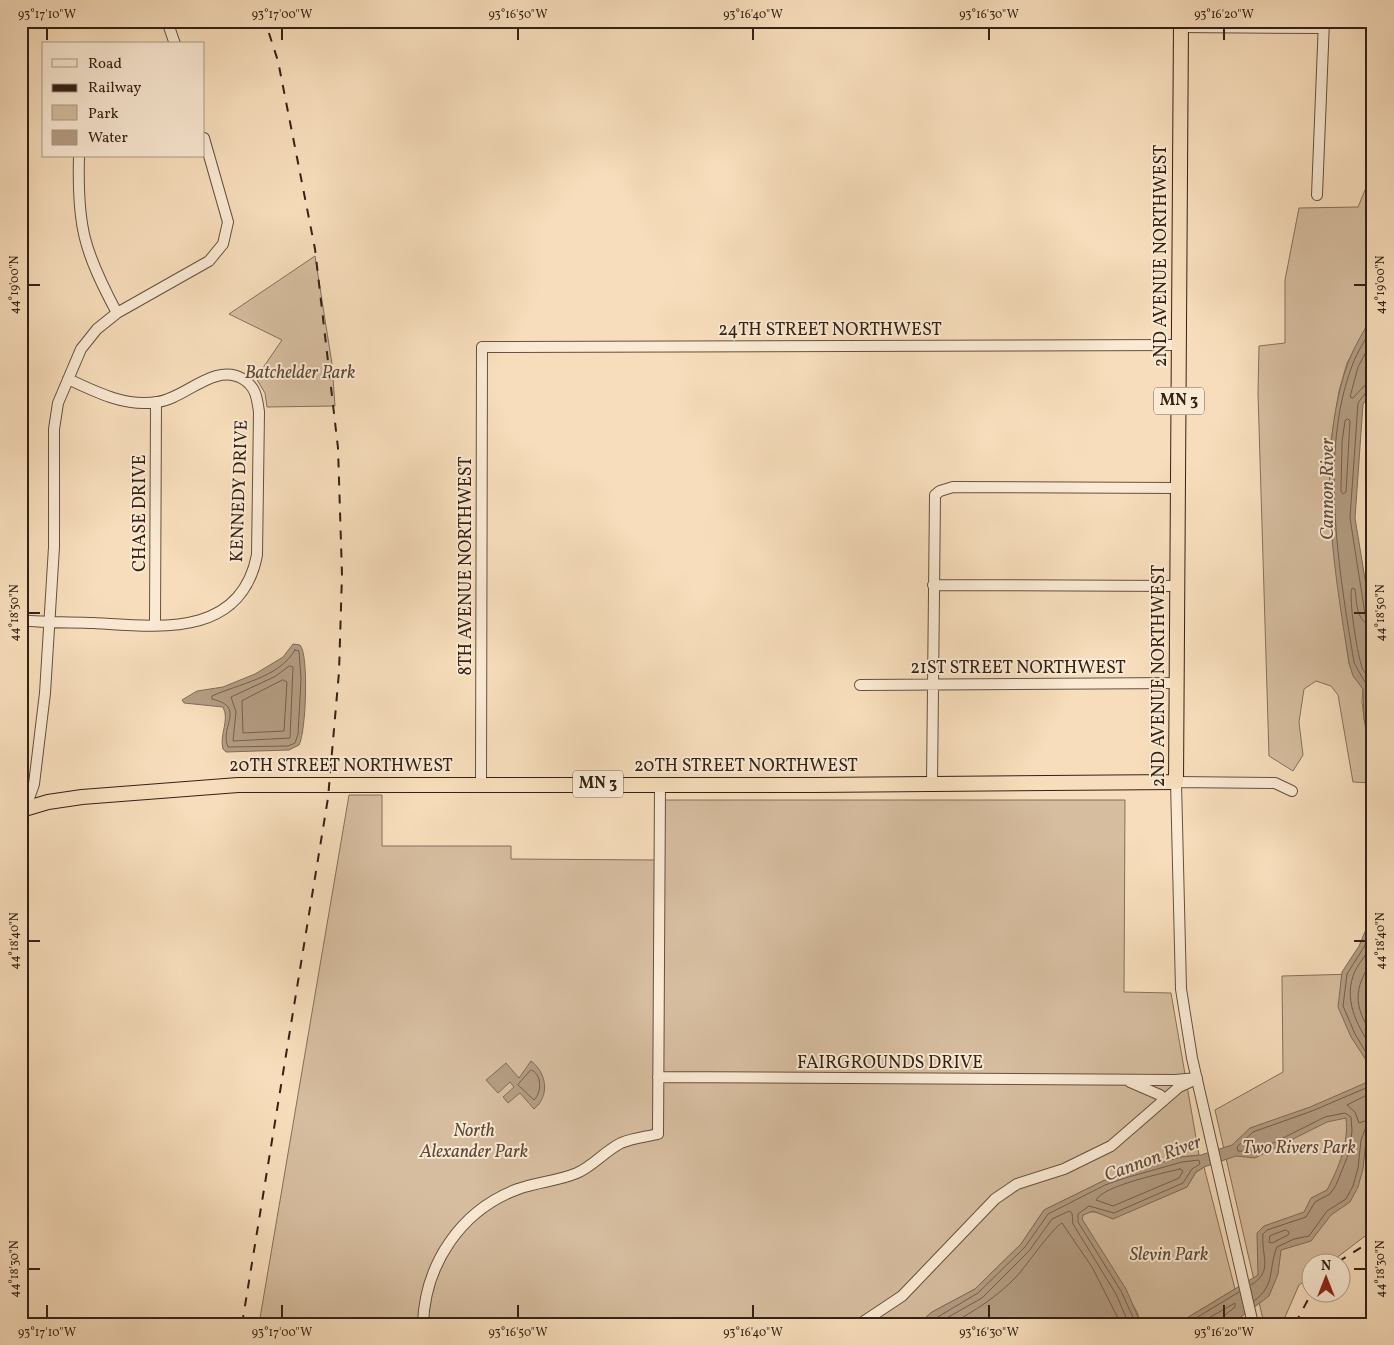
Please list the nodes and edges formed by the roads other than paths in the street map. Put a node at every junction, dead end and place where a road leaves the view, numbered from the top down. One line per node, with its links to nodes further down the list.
1 (167, 21): 4 (street)
2 (1181, 24): 3 (street); 9 (highway, 2ND AVENUE NORTHWEST / MN 3)
3 (1324, 24): 7 (street)
4 (174, 42)
5 (205, 141): 8 (street)
6 (79, 158): 8 (street)
7 (1317, 195)
8 (118, 312): 11 (street)
9 (1179, 345): 10 (street, 24TH STREET NORTHWEST); 13 (highway, 2ND AVENUE NORTHWEST / MN 3)
10 (482, 347): 24 (street, 8TH AVENUE NORTHWEST)
11 (68, 379): 12 (street, KENNEDY DRIVE); 17 (street)
12 (156, 402): 18 (street, CHASE DRIVE); 18 (street, KENNEDY DRIVE)
13 (1179, 488): 14 (street); 15 (highway, 2ND AVENUE NORTHWEST / MN 3)
14 (933, 585): 15 (street); 21 (street)
15 (1178, 586): 19 (highway, 2ND AVENUE NORTHWEST / MN 3)
16 (21, 620): 17 (street, KENNEDY DRIVE)
17 (51, 622): 18 (street, KENNEDY DRIVE); 27 (street)
18 (155, 624)
19 (1177, 683): 21 (street, 21ST STREET NORTHWEST); 22 (highway, 2ND AVENUE NORTHWEST / MN 3)
20 (860, 685): 21 (street, 21ST STREET NORTHWEST)
21 (932, 685): 23 (street)
22 (1176, 782): 23 (highway, 20TH STREET NORTHWEST / MN 3); 26 (street, 20TH STREET NORTHWEST); 29 (street, 2ND AVENUE NORTHWEST)
23 (932, 784): 25 (highway, 20TH STREET NORTHWEST / MN 3)
24 (481, 785): 25 (highway, 20TH STREET NORTHWEST / MN 3); 27 (highway, 20TH STREET NORTHWEST / MN 3)
25 (660, 785): 28 (street)
26 (1292, 791)
27 (23, 813)
28 (658, 1077): 30 (street, FAIRGROUNDS DRIVE); 32 (street)
29 (1198, 1078): 30 (street, FAIRGROUNDS DRIVE); 31 (street); 34 (street, 2ND AVENUE NORTHWEST)
30 (1122, 1080): 31 (street, FAIRGROUNDS DRIVE)
31 (1163, 1100): 33 (street)
32 (423, 1324)
33 (860, 1324)
34 (1253, 1324)

